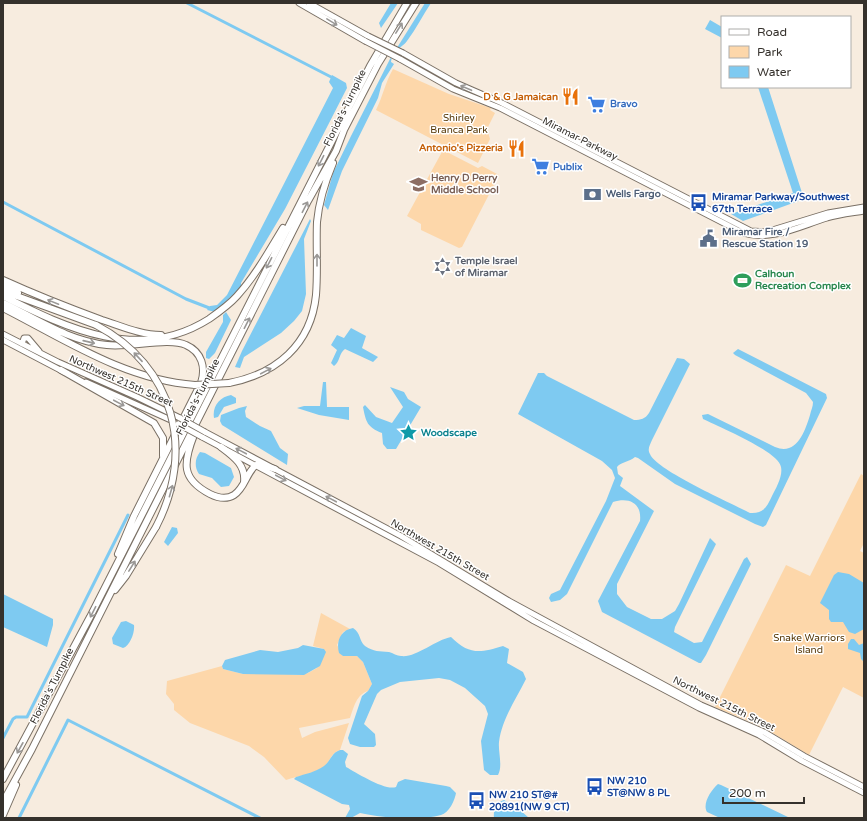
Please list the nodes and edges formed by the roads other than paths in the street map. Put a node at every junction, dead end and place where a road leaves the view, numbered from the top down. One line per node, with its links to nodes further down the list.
1 (299, 3): 5 (main road, Miramar Parkway, one-way to 5)
2 (309, 3): 5 (main road, Miramar Parkway)
3 (407, 3): 7 (highway, Florida's Turnpike, one-way to 7)
4 (416, 3): 6 (highway, Florida's Turnpike, one-way to 4)
5 (367, 38): 8 (main road, Miramar Parkway, one-way to 5, bridge); 9 (main road, Miramar Parkway, bridge)
6 (336, 151): 15 (highway, one-way to 6, bridge); 24 (highway, Florida's Turnpike, one-way to 6)
7 (299, 203): 17 (highway); 31 (highway, Florida's Turnpike, one-way to 31)
8 (864, 207)
9 (864, 211)
10 (3, 280): 17 (highway, one-way to 10)
11 (3, 286): 16 (highway)
12 (3, 291): 16 (highway)
13 (3, 296): 17 (highway)
14 (3, 303): 27 (highway, one-way to 27)
15 (3, 308)
16 (50, 308): 32 (highway, one-way to 16, bridge)
17 (210, 318)
18 (3, 334): 20 (main road, Northwest 215th Street)
19 (3, 340): 22 (main road, Northwest 215th Street)
20 (22, 344): 21 (main road, Northwest 215th Street); 21 (main road)
21 (42, 355): 23 (main road, Northwest 215th Street)
22 (61, 370): 23 (main road, Northwest 215th Street); 27 (highway, one-way to 27)
23 (179, 421): 25 (main road, Northwest 215th Street, bridge)
24 (195, 425): 30 (highway); 32 (highway, Florida's Turnpike)
25 (204, 434): 26 (main road, Northwest 215th Street); 29 (main road, Northwest 215th Street, one-way to 25)
26 (221, 447): 28 (main road, Northwest 215th Street); 30 (highway)
27 (162, 461): 31 (highway)
28 (256, 465): 29 (highway); 30 (highway); 36 (main road, Northwest 215th Street, one-way to 36)
29 (275, 469): 35 (main road, Northwest 215th Street, one-way to 29)
30 (243, 484)
31 (110, 577): 34 (highway, Florida's Turnpike, one-way to 34)
32 (108, 597): 33 (highway, Florida's Turnpike)
33 (32, 749): 37 (highway, Florida's Turnpike); 38 (highway)
34 (3, 779)
35 (864, 787)
36 (864, 793)
37 (3, 802)
38 (3, 815)

